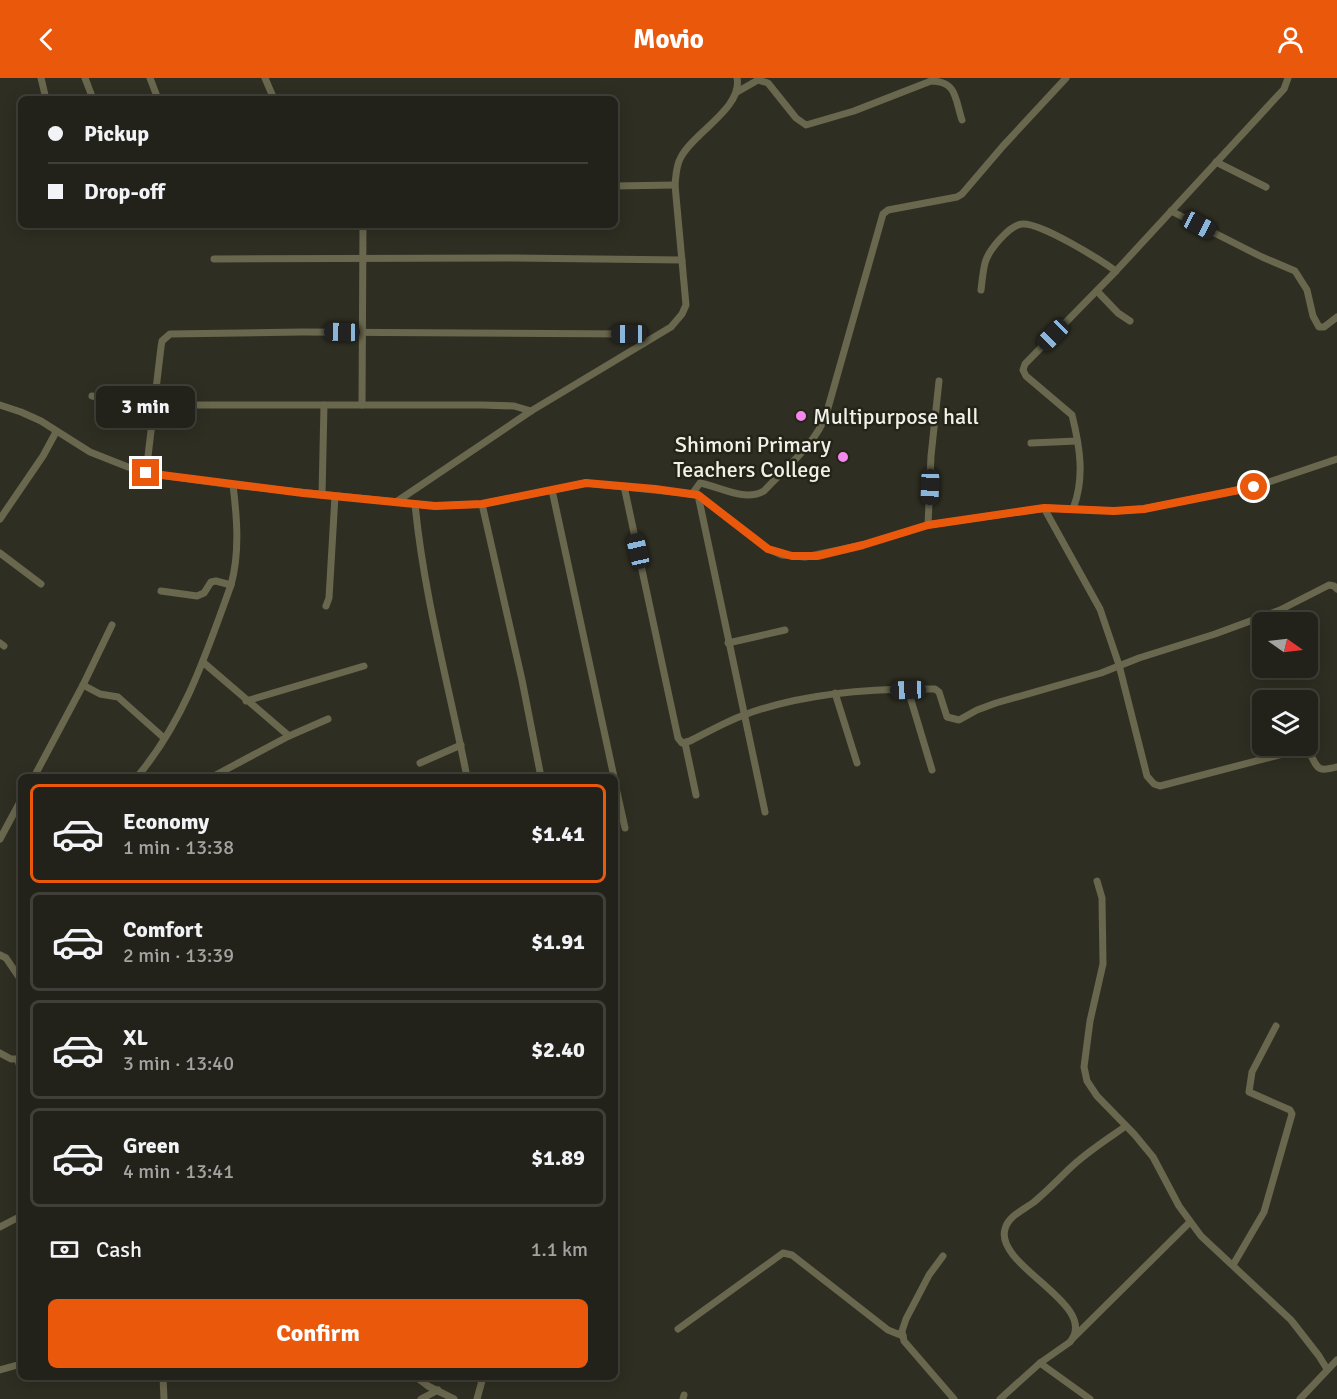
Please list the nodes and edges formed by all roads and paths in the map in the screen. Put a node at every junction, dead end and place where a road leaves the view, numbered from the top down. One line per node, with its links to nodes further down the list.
1 (42, 78): 9 (street)
2 (85, 78): 10 (street)
3 (150, 78): 11 (street)
4 (265, 78): 12 (street)
5 (737, 78): 8 (street)
6 (1066, 78): 46 (street)
7 (1288, 78): 14 (street)
8 (736, 93): 13 (street); 15 (street)
9 (45, 96)
10 (92, 96)
11 (157, 96)
12 (273, 96)
13 (962, 120)
14 (1216, 162): 17 (street); 18 (street)
15 (675, 185): 16 (street); 22 (street)
16 (618, 186)
17 (1266, 187)
18 (1171, 211): 23 (street); 26 (street)
19 (363, 228): 20 (street)
20 (362, 258): 21 (street); 22 (street); 28 (street)
21 (214, 259)
22 (682, 260): 29 (street)
23 (1116, 271): 24 (street); 25 (street)
24 (981, 290)
25 (1096, 291): 27 (street); 38 (street)
26 (1337, 316)
27 (1130, 321)
28 (363, 332): 29 (street); 34 (street); 35 (street)
29 (644, 344): 36 (street)
30 (939, 381): 54 (street)
31 (92, 396): 35 (street)
32 (0, 405): 37 (street)
33 (324, 405): 34 (street); 35 (street); 45 (street)
34 (362, 405): 36 (street)
35 (153, 409): 41 (street)
36 (531, 411): 48 (street)
37 (56, 432): 41 (street); 53 (street)
38 (1077, 441): 39 (street); 52 (street)
39 (1031, 443)
40 (1337, 459): 52 (street)
41 (146, 473): 42 (street)
42 (233, 484): 45 (street); 57 (street)
43 (624, 486): 44 (street); 46 (street); 75 (street)
44 (552, 490): 50 (street); 86 (street)
45 (322, 495): 47 (street)
46 (695, 495): 54 (street); 63 (street)
47 (335, 496): 48 (street); 60 (street)
48 (396, 502): 49 (street)
49 (415, 504): 50 (street); 76 (street)
50 (482, 504): 85 (street)
51 (1044, 508): 52 (street); 54 (street); 65 (street)
52 (1073, 509)
53 (0, 519)
54 (928, 525)
55 (0, 553): 56 (street)
56 (41, 584)
57 (231, 585): 59 (street); 64 (street)
58 (1337, 589): 65 (street)
59 (161, 591)
60 (326, 606)
61 (112, 625): 67 (street)
62 (785, 630): 63 (street)
63 (728, 643): 71 (street)
64 (204, 663): 70 (street); 74 (street)
65 (1119, 665): 68 (street); 79 (street)
66 (364, 666): 70 (street)
67 (83, 686): 74 (street); 81 (street)
68 (908, 690): 69 (street); 80 (street)
69 (835, 693): 71 (street); 78 (street)
70 (246, 700): 73 (street)
71 (744, 715): 75 (street); 90 (street)
72 (328, 719): 73 (street)
73 (289, 736): 83 (street)
74 (164, 738): 82 (street)
75 (685, 743): 87 (street)
76 (461, 745): 77 (street); 84 (street)
77 (420, 763)
78 (857, 764)
79 (1337, 767)
80 (932, 770)
81 (36, 774)
82 (139, 774)
83 (218, 774)
84 (466, 774)
85 (540, 774)
86 (613, 774)
87 (696, 795)
88 (618, 796): 91 (street)
89 (18, 806): 92 (street)
90 (765, 812)
91 (625, 828)
92 (0, 839)
93 (1097, 881): 99 (street)
94 (0, 955): 95 (street)
95 (18, 976)
96 (1276, 1026): 104 (street)
97 (0, 1053): 98 (street)
98 (18, 1060)
99 (1126, 1126): 101 (street); 107 (street)
100 (18, 1218): 102 (street)
101 (1190, 1222): 104 (street); 107 (street)
102 (0, 1227)
103 (943, 1256): 106 (street)
104 (1233, 1265): 111 (street)
105 (678, 1329): 106 (street)
106 (903, 1336): 121 (street)
107 (1073, 1338): 109 (street)
108 (1337, 1361): 111 (street)
109 (1040, 1363): 122 (street); 123 (street)
110 (18, 1365): 112 (street)
111 (1327, 1369): 124 (street)
112 (0, 1370)
113 (164, 1380): 117 (street)
114 (421, 1380): 116 (street)
115 (482, 1380): 120 (street)
116 (438, 1390): 118 (street); 119 (street)
117 (164, 1399)
118 (421, 1399)
119 (454, 1399)
120 (477, 1399)
121 (954, 1399)
122 (1000, 1399)
123 (1090, 1399)
124 (1299, 1399)

